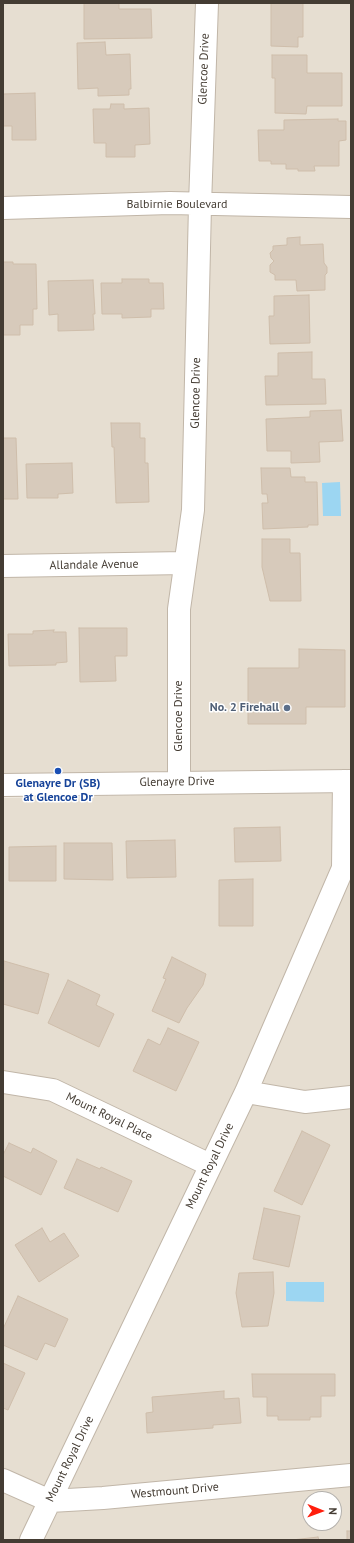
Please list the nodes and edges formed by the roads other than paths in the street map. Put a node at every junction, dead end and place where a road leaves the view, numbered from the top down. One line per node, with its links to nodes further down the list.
1 (207, 3): 2 (street, Glencoe Drive)
2 (200, 205): 3 (street, Balbirnie Boulevard); 4 (street, Balbirnie Boulevard); 5 (street, Glencoe Drive)
3 (351, 207)
4 (3, 208)
5 (185, 562): 6 (street, Allandale Avenue); 8 (street, Glencoe Drive)
6 (3, 566)
7 (348, 781): 8 (street, Glenayre Drive); 11 (street, Mount Royal Drive)
8 (179, 782): 9 (street, Glenayre Drive)
9 (3, 785)
10 (3, 1082): 13 (street, Mount Royal Place)
11 (246, 1092): 12 (street); 13 (street, Mount Royal Drive)
12 (351, 1097)
13 (210, 1165): 16 (street, Mount Royal Drive)
14 (351, 1475): 16 (street, Westmount Drive)
15 (3, 1480): 16 (street, Westmount Drive)
16 (50, 1501): 17 (street, Mount Royal Drive)
17 (31, 1540)

